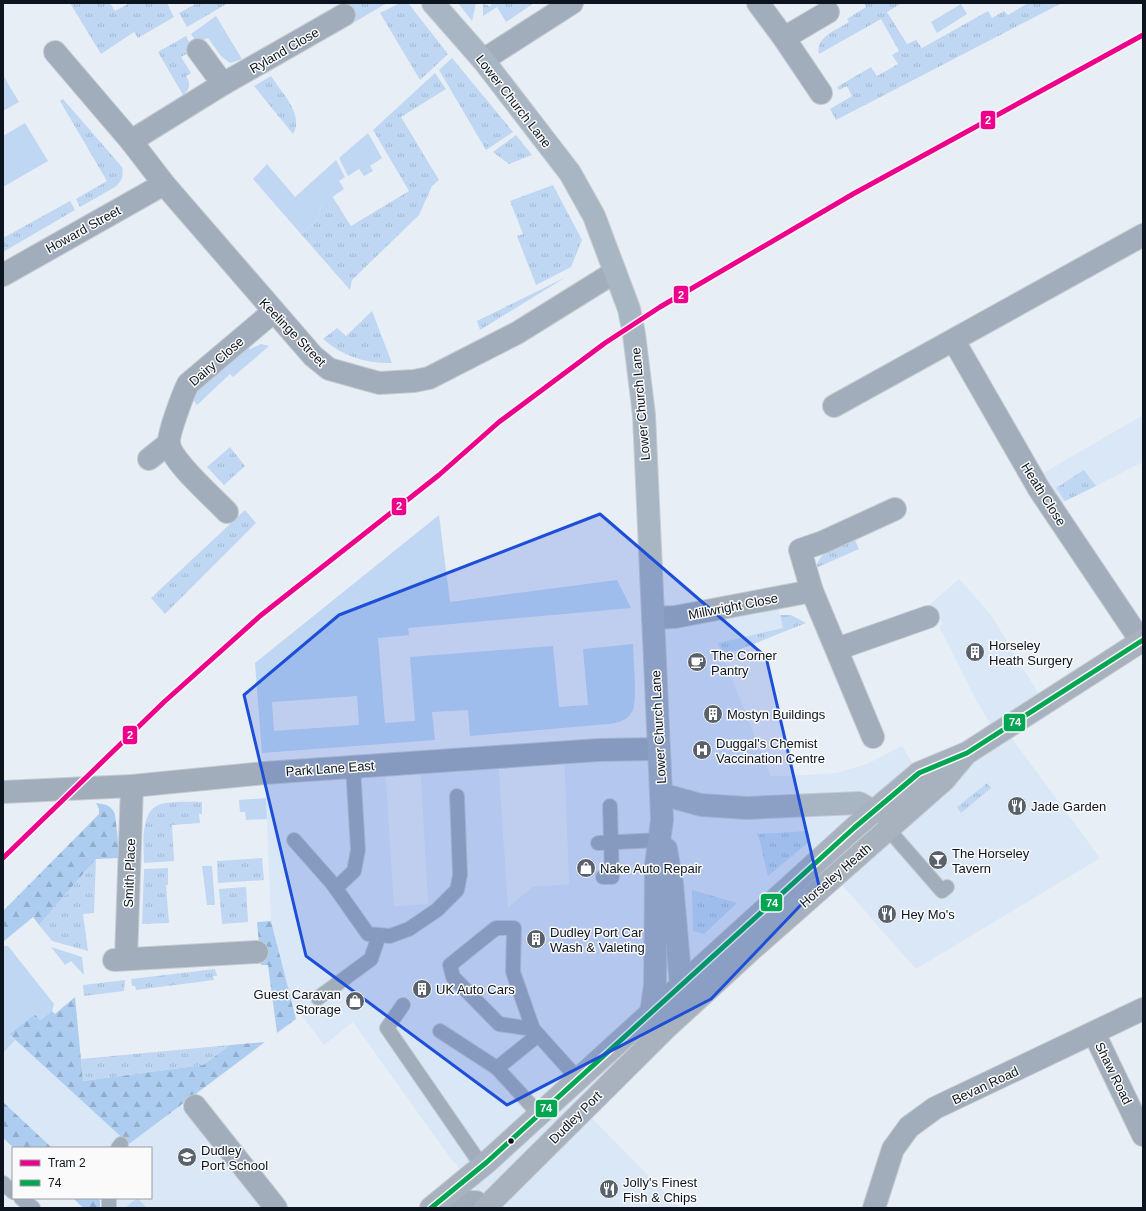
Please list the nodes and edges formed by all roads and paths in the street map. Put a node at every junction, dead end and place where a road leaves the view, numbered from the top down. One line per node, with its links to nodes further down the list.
1 (433, 3): 9 (main road, Lower Church Lane)
2 (572, 3): 9 (street)
3 (758, 3): 6 (street)
4 (828, 12): 6 (street)
5 (344, 15): 10 (street, Ryland Close)
6 (784, 38): 11 (street)
7 (198, 50): 10 (street)
8 (55, 52): 12 (street, Keelinge Street)
9 (483, 60): 15 (main road, Lower Church Lane)
10 (223, 84): 12 (street, Ryland Close)
11 (821, 93)
12 (131, 141): 13 (street, Keelinge Street)
13 (164, 184): 16 (street, Howard Street); 17 (street, Keelinge Street)
14 (1141, 240): 18 (street)
15 (615, 272): 17 (street, Keelinge Street); 26 (main road, Lower Church Lane)
16 (3, 275)
17 (273, 312): 20 (street, Dairy Close)
18 (954, 341): 19 (street); 27 (street, Heath Close)
19 (834, 406)
20 (169, 443): 21 (street); 23 (street)
21 (149, 459)
22 (895, 509): 24 (street)
23 (227, 512)
24 (812, 591): 26 (street, Millwright Close); 28 (street)
25 (928, 617): 28 (street)
26 (653, 618): 30 (main road, Lower Church Lane)
27 (1142, 641): 31 (highway, Horseley Heath)
28 (837, 649): 29 (street)
29 (873, 737)
30 (658, 749): 32 (street, Park Lane East); 36 (main road, Lower Church Lane)
31 (967, 752): 33 (highway, Horseley Heath); 39 (highway, Horseley Heath)
32 (353, 766): 34 (street, Park Lane East); 46 (lane)
33 (944, 780): 39 (main road); 40 (highway, Horseley Heath)
34 (132, 786): 35 (street, Park Lane East); 48 (street, Smith Place)
35 (3, 792)
36 (661, 794): 39 (main road); 41 (main road)
37 (457, 796): 47 (lane)
38 (610, 806): 43 (lane)
39 (873, 811): 49 (highway, Horseley Heath)
40 (888, 829): 45 (lane); 53 (highway, Horseley Heath)
41 (660, 830): 43 (lane); 49 (main road); 53 (main road)
42 (294, 840): 46 (lane)
43 (605, 843): 44 (lane)
44 (603, 877)
45 (947, 887)
46 (336, 888): 47 (lane)
47 (379, 935): 50 (lane)
48 (257, 952)
49 (680, 986): 53 (main road)
50 (318, 998)
51 (403, 1006): 62 (lane)
52 (1143, 1008): 56 (street, Bevan Road)
53 (664, 1020): 58 (highway, Dudley Port); 71 (highway, Dudley Port)
54 (440, 1031): 57 (lane)
55 (535, 1032): 55 (lane); 57 (lane); 58 (lane)
56 (1094, 1033): 61 (street, Shaw Road); 72 (street, Bevan Road)
57 (497, 1068): 60 (lane)
58 (578, 1079): 60 (highway, Dudley Port)
59 (195, 1106): 67 (street)
60 (539, 1114): 62 (highway, Dudley Port)
61 (1143, 1135)
62 (482, 1166): 68 (highway, Dudley Port)
63 (3, 1183): 64 (lane)
64 (12, 1191)
65 (22, 1199): 66 (lane)
66 (33, 1208)
67 (276, 1208)
68 (431, 1208)
69 (460, 1208): 70 (street)
70 (482, 1208)
71 (485, 1208)
72 (874, 1208)

